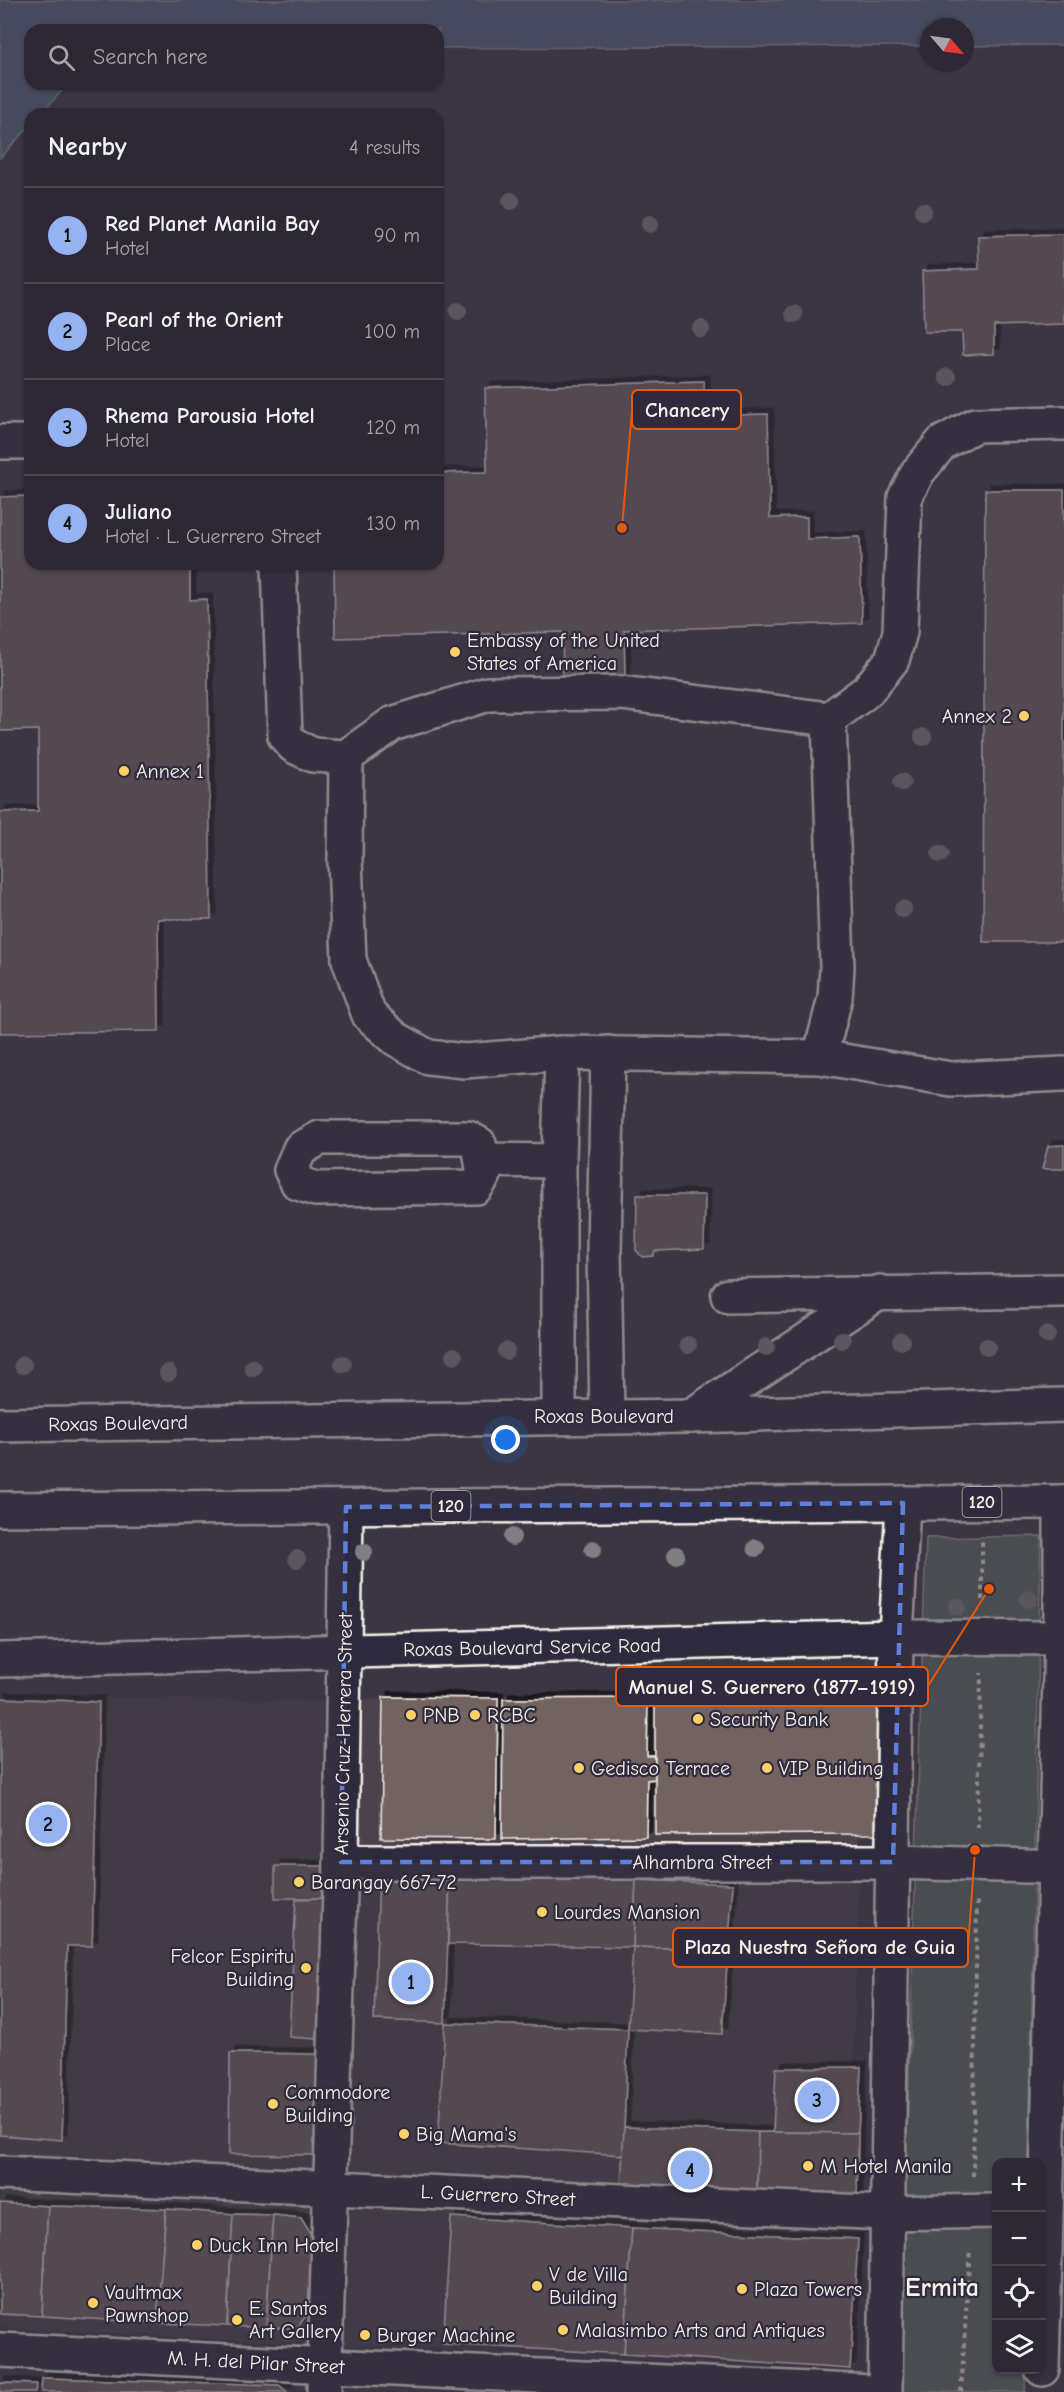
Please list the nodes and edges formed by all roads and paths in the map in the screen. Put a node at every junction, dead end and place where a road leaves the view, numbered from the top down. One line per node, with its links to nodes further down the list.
1 (1064, 423): 5 (main road)
2 (0, 442): 3 (main road)
3 (24, 442)
4 (279, 570): 6 (main road)
5 (830, 719): 6 (main road); 9 (main road)
6 (346, 757): 7 (main road)
7 (562, 1053): 8 (main road); 12 (main road)
8 (608, 1053): 9 (main road); 18 (main road)
9 (820, 1057): 10 (main road)
10 (1064, 1074)
11 (482, 1160): 11 (main road); 12 (main road)
12 (559, 1161): 17 (main road)
13 (880, 1292): 14 (main road); 15 (main road); 19 (main road)
14 (1064, 1292)
15 (728, 1296)
16 (1064, 1405): 19 (main road, Roxas Boulevard)
17 (559, 1416): 18 (main road, Roxas Boulevard); 20 (main road, Roxas Boulevard)
18 (607, 1416): 19 (main road, Roxas Boulevard)
19 (691, 1416)
20 (0, 1425)
21 (983, 1502): 22 (main road, 120); 23 (main road, 120); 27 (path)
22 (1062, 1502): 28 (main road)
23 (903, 1503): 24 (main road, 120); 26 (main road)
24 (346, 1507): 25 (main road, 120); 29 (main road, Arsenio Cruz-Herrera Street)
25 (0, 1509)
26 (896, 1637): 27 (main road, Roxas Boulevard Service Road); 29 (main road, Roxas Boulevard Service Road); 32 (main road)
27 (982, 1638): 28 (main road, Roxas Boulevard Service Road); 33 (path)
28 (1062, 1638): 34 (main road)
29 (344, 1652): 30 (main road, Roxas Boulevard Service Road); 31 (main road, Arsenio Cruz-Herrera Street)
30 (0, 1660)
31 (341, 1862): 32 (main road, Alhambra Street); 36 (main road, Arsenio Cruz-Herrera Street)
32 (893, 1862): 33 (main road, Alhambra Street); 39 (main road)
33 (978, 1865): 34 (main road, Alhambra Street); 38 (path)
34 (1059, 1867): 37 (main road)
35 (0, 2172): 36 (main road, L. Guerrero Street)
36 (333, 2187): 39 (main road, L. Guerrero Street); 43 (main road, Arsenio Cruz-Herrera Street)
37 (1050, 2211): 40 (main road)
38 (984, 2212): 39 (main road, L. Guerrero Street); 46 (path)
39 (888, 2213): 45 (main road)
40 (1044, 2320)
41 (0, 2350): 43 (main road, M. H. del Pilar Street)
42 (1041, 2374): 47 (main road)
43 (325, 2379): 44 (main road, M. H. del Pilar Street)
44 (872, 2392)
45 (885, 2392)
46 (960, 2392)
47 (1041, 2392)

